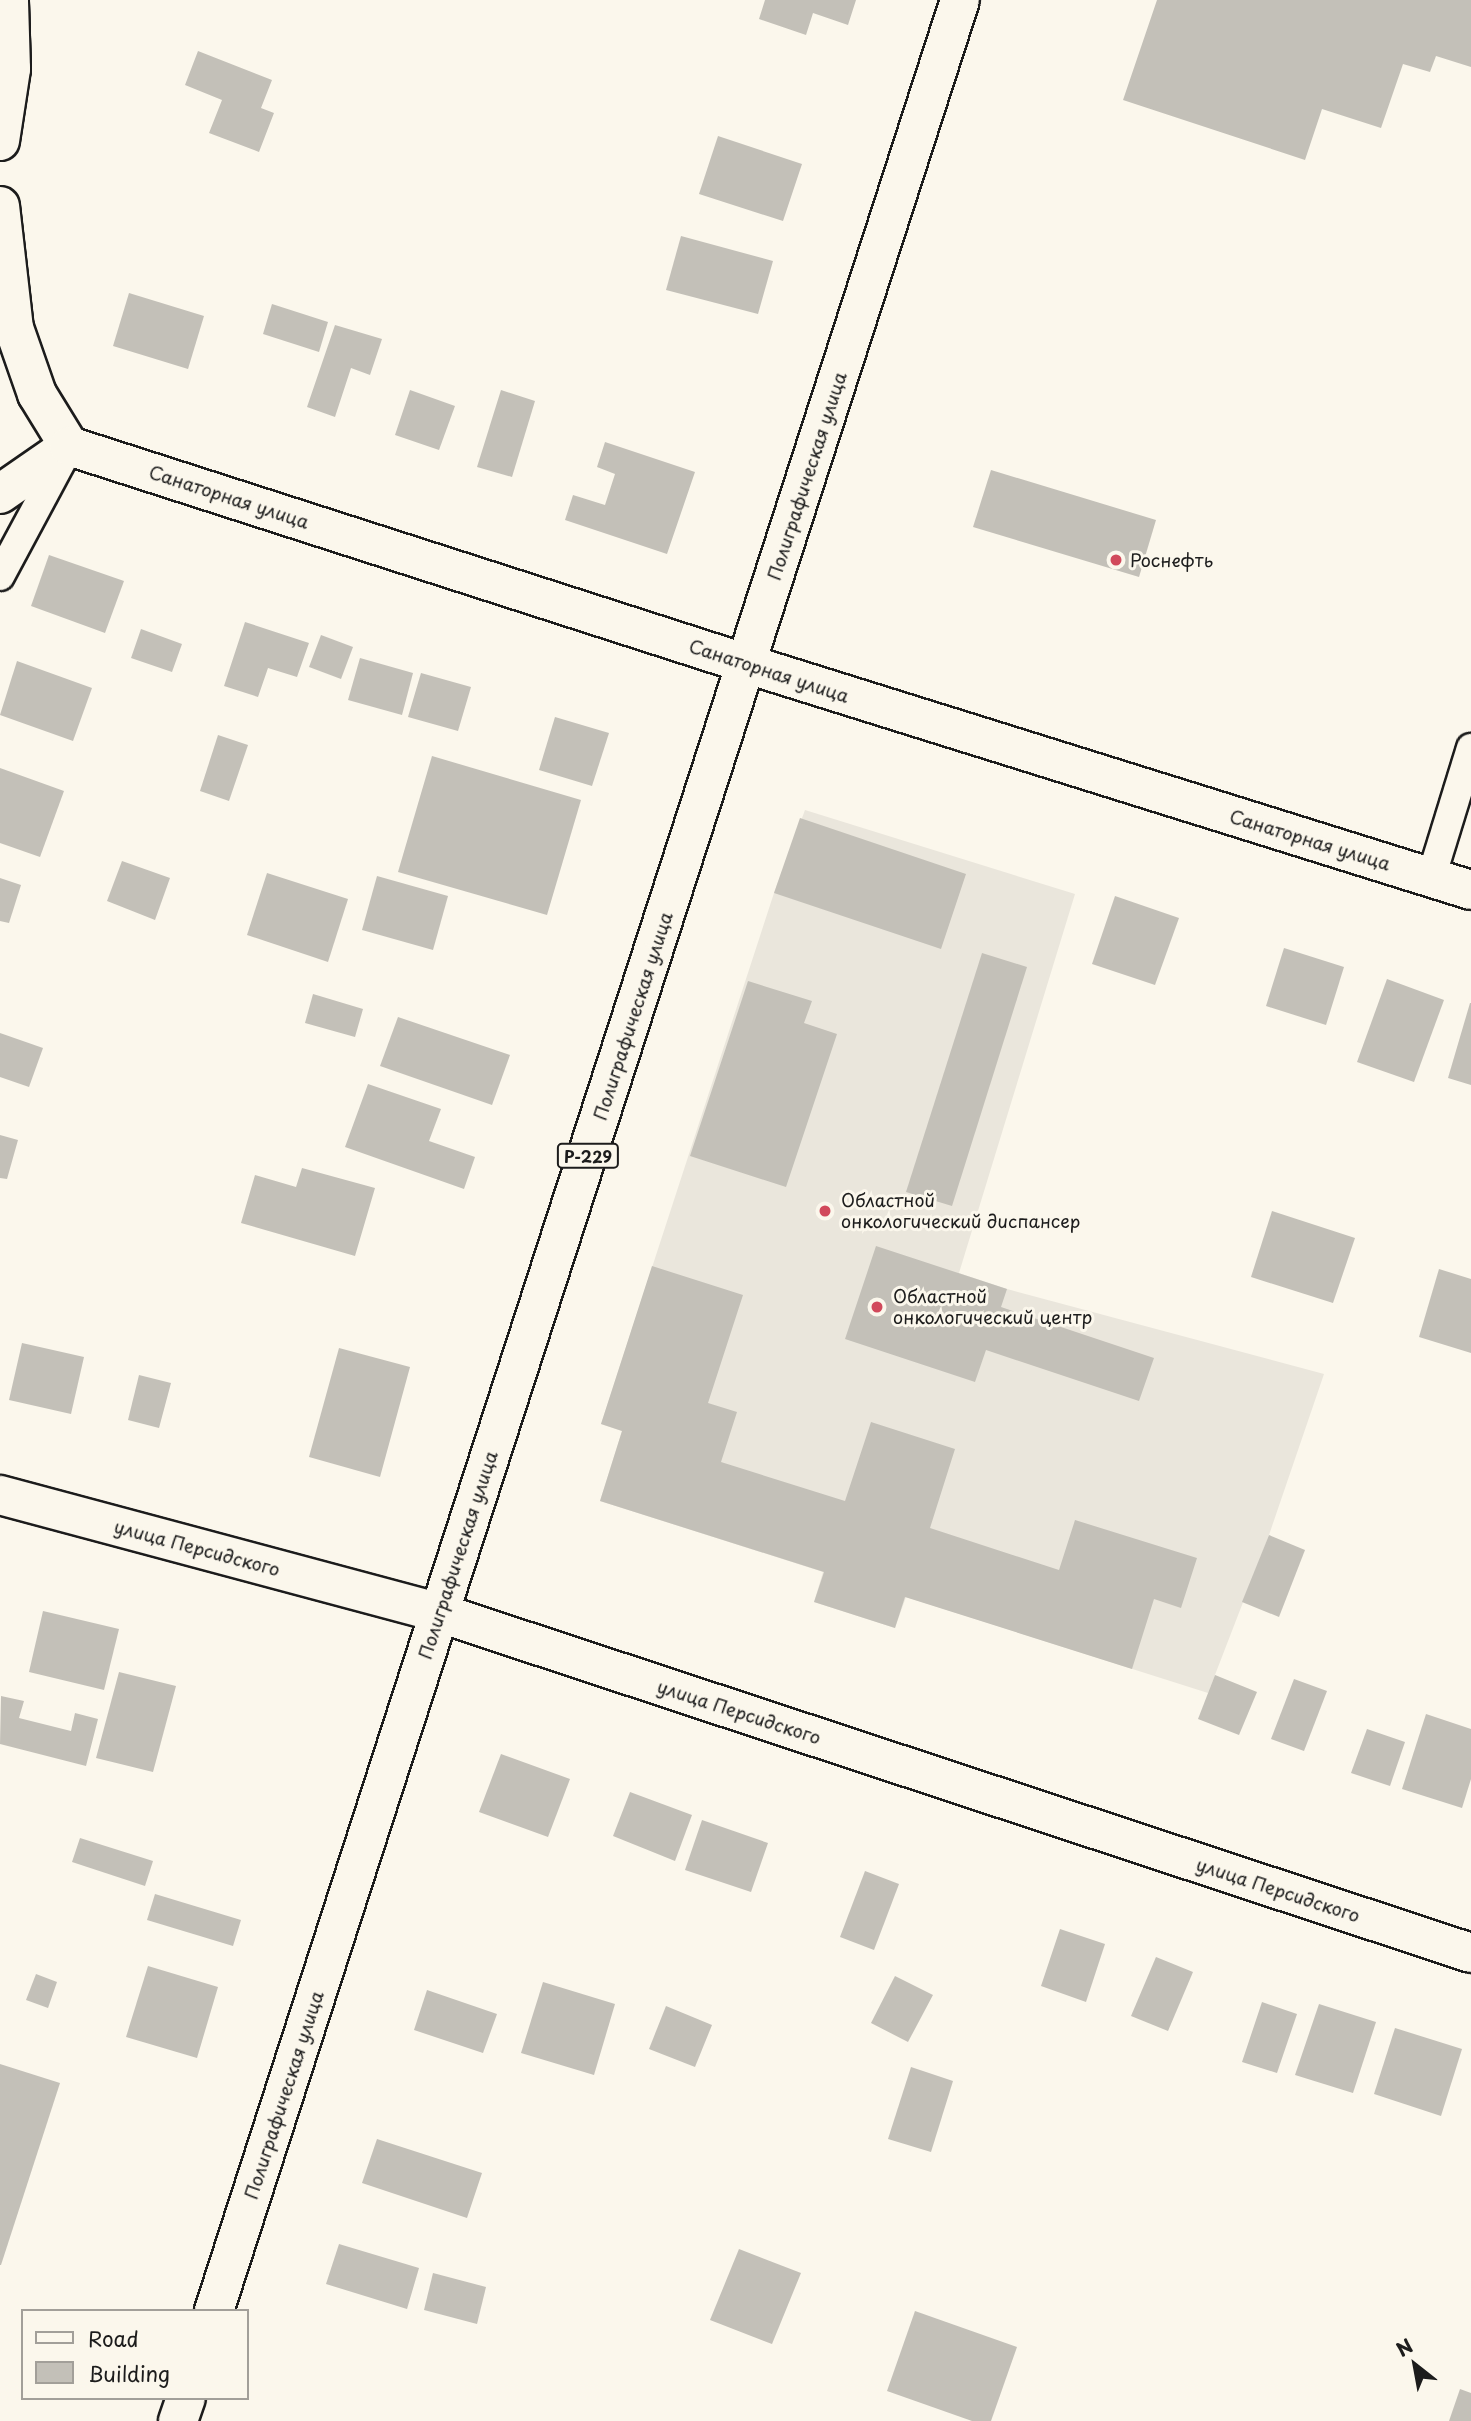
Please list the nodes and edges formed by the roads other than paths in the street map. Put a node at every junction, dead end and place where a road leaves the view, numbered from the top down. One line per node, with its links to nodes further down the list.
1 (9, 0): 3 (street)
2 (960, 0): 8 (street, Полиграфическая улица / Р-229)
3 (0, 141)
4 (0, 206): 5 (street)
5 (69, 446): 6 (street); 7 (lane); 8 (street, Санаторная улица)
6 (0, 494)
7 (0, 576)
8 (747, 664): 10 (street, Санаторная улица); 13 (street, Полиграфическая улица / Р-229)
9 (1471, 748): 10 (lane)
10 (1430, 877): 11 (street, Санаторная улица)
11 (1471, 890)
12 (0, 1494): 13 (street, улица Персидского)
13 (440, 1613): 14 (street, улица Персидского); 15 (street, Полиграфическая улица / Р-229)
14 (1471, 1953)
15 (215, 2309)
16 (185, 2400): 17 (street)
17 (178, 2421)

